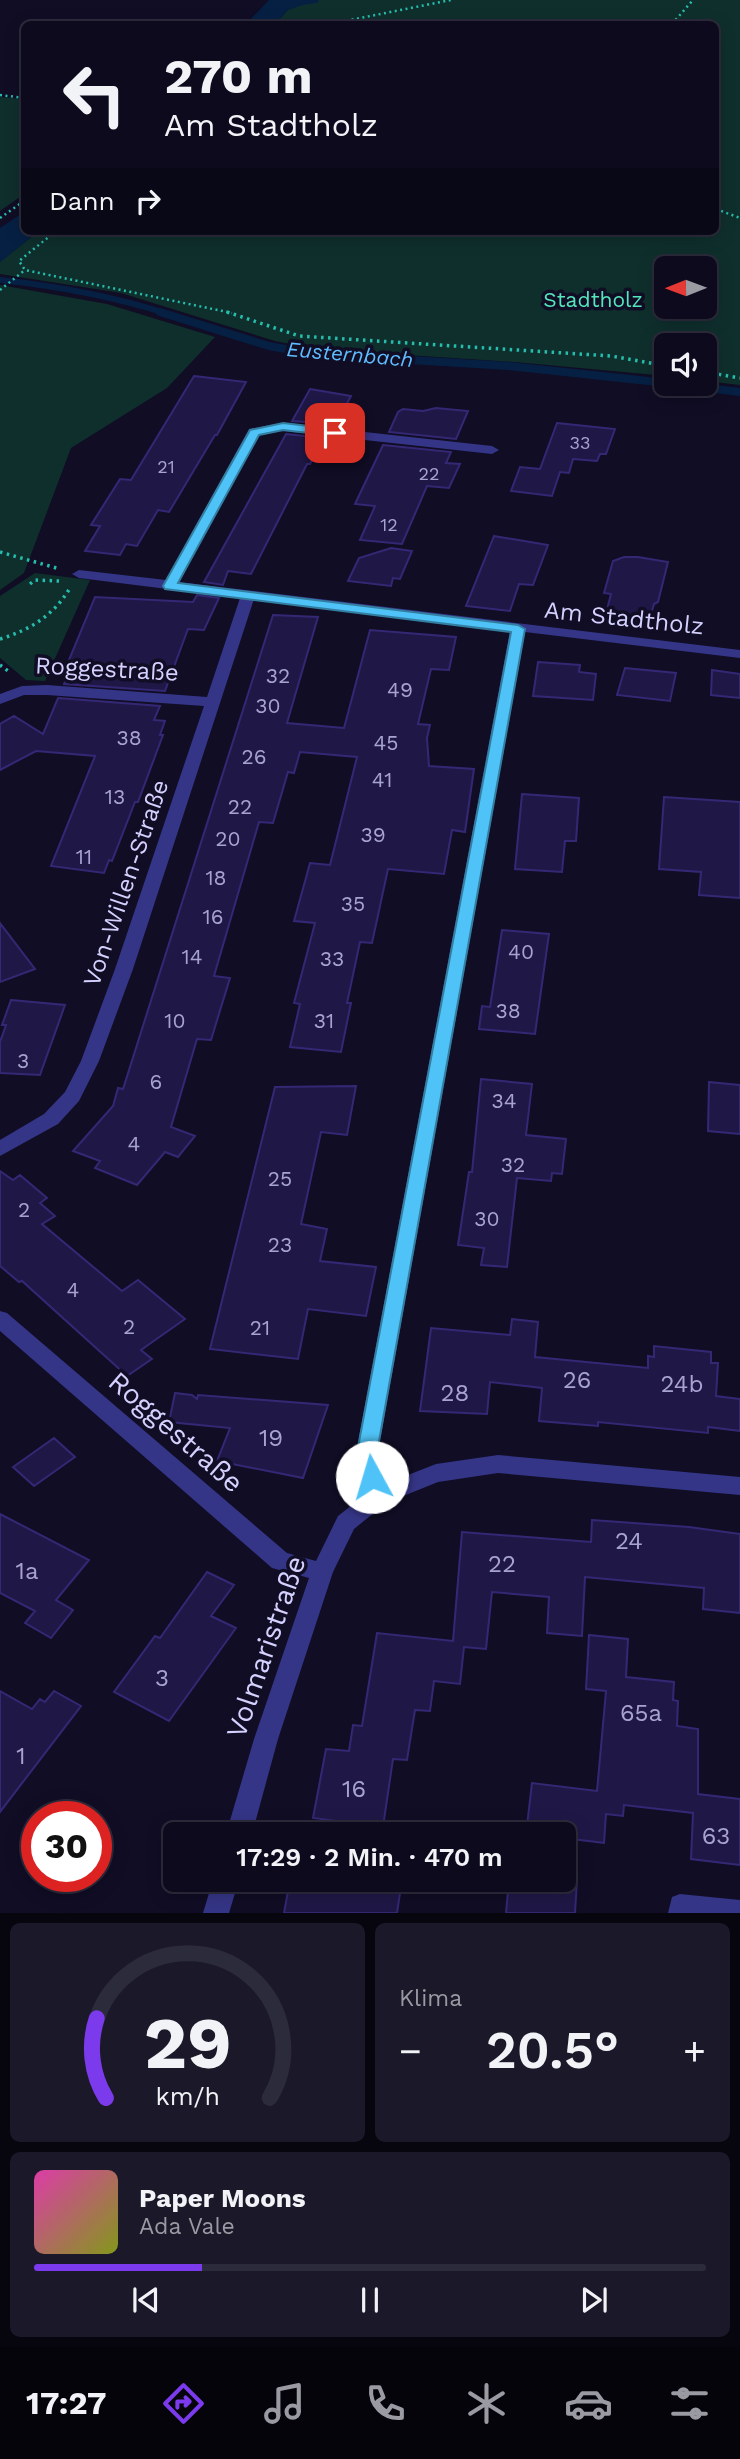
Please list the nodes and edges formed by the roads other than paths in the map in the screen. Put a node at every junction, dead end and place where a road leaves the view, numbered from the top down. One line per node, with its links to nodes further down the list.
1 (492, 450): 3 (street)
2 (76, 577): 3 (street, Am Stadtholz)
3 (170, 586): 4 (street, Am Stadtholz)
4 (248, 596): 5 (street, Am Stadtholz); 8 (street, Von-Willen-Straße)
5 (518, 629): 6 (street, Am Stadtholz); 12 (street)
6 (740, 654)
7 (0, 699): 8 (street, Roggestraße)
8 (212, 702): 9 (street, Von-Willen-Straße)
9 (0, 1149)
10 (0, 1319): 13 (street, Roggestraße)
11 (740, 1486): 12 (street, Volmaristraße)
12 (378, 1497): 13 (street, Volmaristraße)
13 (322, 1572): 14 (street, Volmaristraße)
14 (242, 1822)
15 (222, 1892): 17 (street)
16 (740, 1911): 18 (lane)
17 (216, 1913)
18 (680, 1913)

